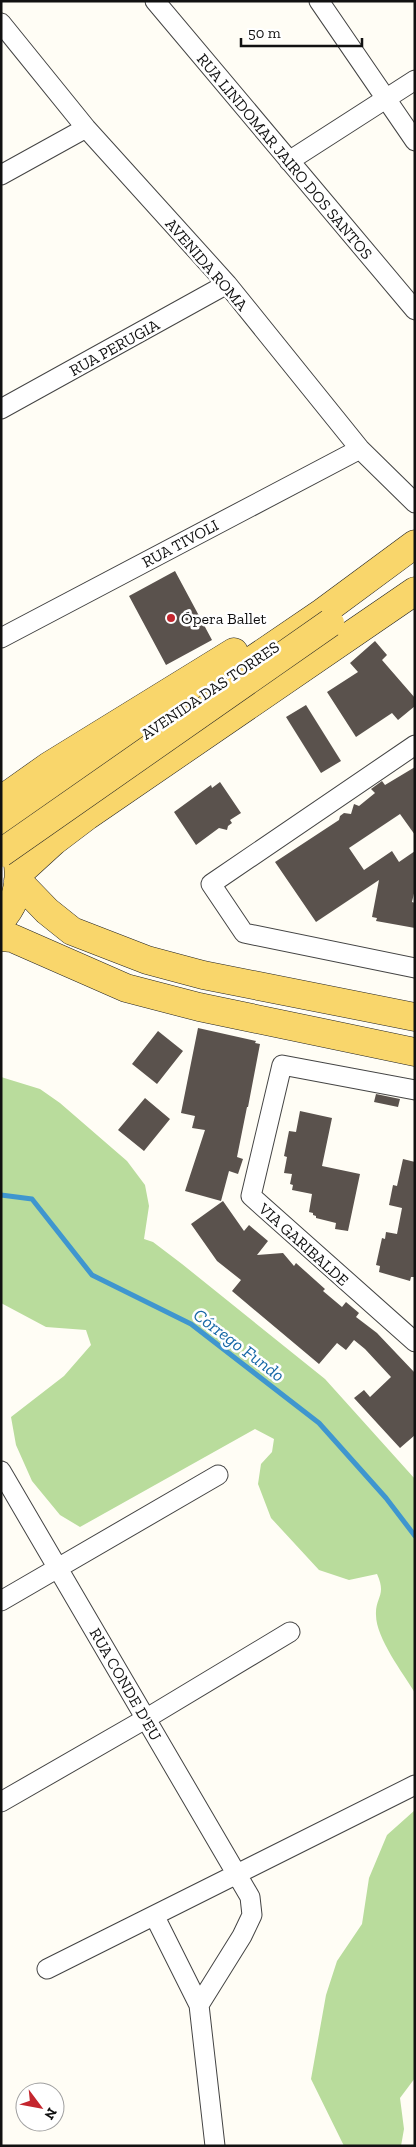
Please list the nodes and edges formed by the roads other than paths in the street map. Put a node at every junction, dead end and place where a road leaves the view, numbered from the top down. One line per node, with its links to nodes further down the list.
1 (155, 1): 8 (street, RUA LINDOMAR JAIRO DOS SANTOS)
2 (319, 1): 5 (street)
3 (1, 23): 6 (street, AVENIDA ROMA)
4 (415, 80): 5 (street)
5 (386, 100): 7 (street); 8 (street)
6 (86, 128): 9 (street); 10 (street, AVENIDA ROMA)
7 (415, 141)
8 (289, 161): 11 (street, RUA LINDOMAR JAIRO DOS SANTOS)
9 (1, 175)
10 (227, 284): 12 (street, RUA PERUGIA); 13 (street, AVENIDA ROMA)
11 (415, 310)
12 (1, 409)
13 (360, 449): 14 (street, AVENIDA ROMA); 19 (street, RUA TIVOLI)
14 (415, 503)
15 (415, 543): 18 (main road, AVENIDA DAS TORRES); 21 (main road)
16 (415, 583): 18 (main road, AVENIDA DAS TORRES)
17 (415, 591): 23 (main road)
18 (327, 618): 22 (main road, AVENIDA DAS TORRES); 23 (main road, AVENIDA DAS TORRES, bridge)
19 (1, 638)
20 (415, 745): 26 (street)
21 (1, 800)
22 (1, 831): 23 (main road)
23 (13, 869): 24 (main road); 27 (main road)
24 (1, 920)
25 (1, 937): 28 (main road)
26 (415, 968)
27 (415, 1016)
28 (415, 1052)
29 (415, 1090): 30 (street, VIA GARIBALDE)
30 (415, 1342)
31 (1, 1471): 33 (street, RUA CONDE D'EU)
32 (218, 1475): 33 (street)
33 (58, 1568): 34 (street); 36 (street, RUA CONDE D'EU)
34 (1, 1601)
35 (290, 1632): 36 (street)
36 (147, 1718): 38 (street); 39 (street, RUA CONDE D'EU)
37 (415, 1785): 39 (street)
38 (1, 1802)
39 (237, 1875): 41 (street); 42 (street, RUA CONDE D'EU)
40 (158, 1923): 42 (street)
41 (47, 1968)
42 (199, 2005): 43 (street)
43 (215, 2146)

